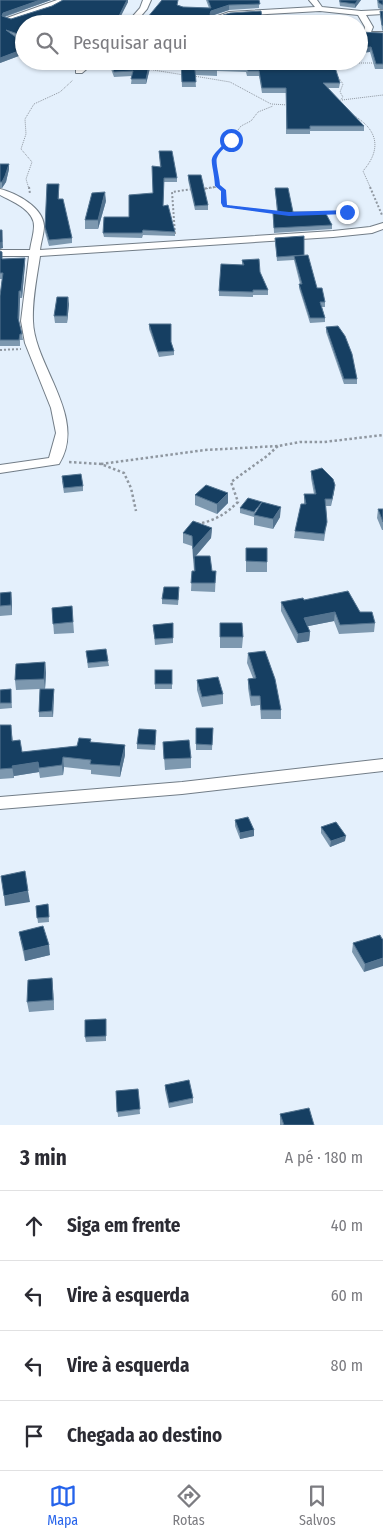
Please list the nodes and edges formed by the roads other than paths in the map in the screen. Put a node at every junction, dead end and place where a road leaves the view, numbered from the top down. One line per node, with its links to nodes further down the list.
1 (63, 0): 7 (street)
2 (147, 0): 8 (street)
3 (312, 0): 4 (street)
4 (320, 9): 5 (street); 9 (street)
5 (361, 12): 6 (street); 10 (street)
6 (383, 12)
7 (16, 15)
8 (138, 15)
9 (226, 15)
10 (363, 15)
11 (15, 16): 12 (street)
12 (8, 19)
13 (368, 34): 14 (street)
14 (383, 34)
15 (0, 192): 18 (street)
16 (383, 226): 18 (street)
17 (0, 253): 18 (street)
18 (36, 253): 19 (street)
19 (0, 469)
20 (383, 765): 21 (street)
21 (0, 803)

